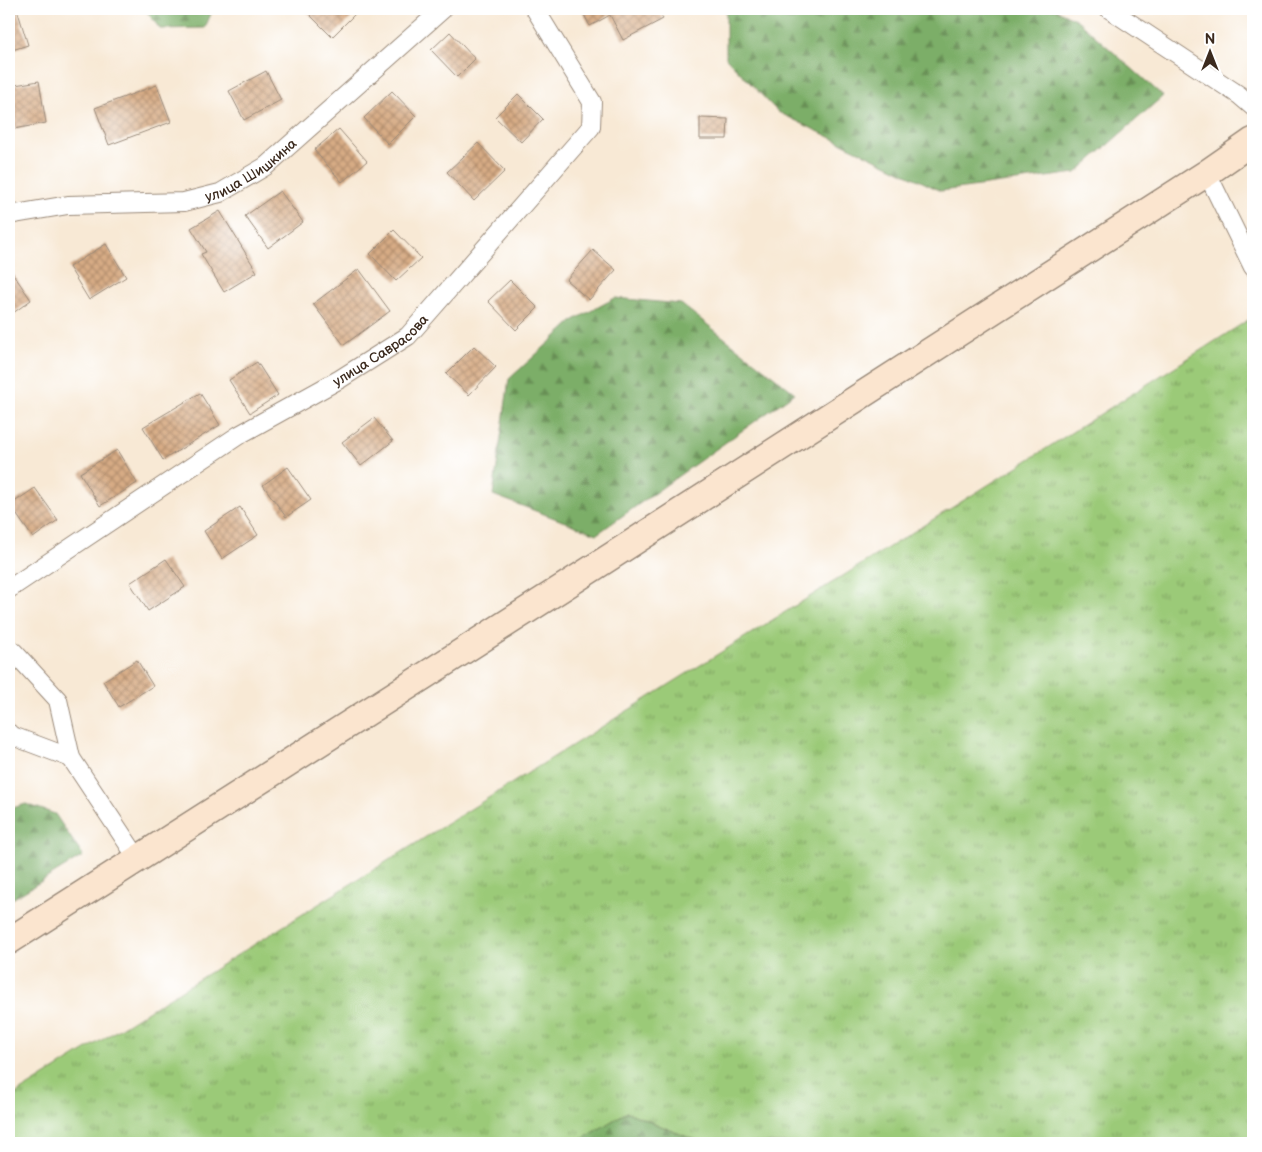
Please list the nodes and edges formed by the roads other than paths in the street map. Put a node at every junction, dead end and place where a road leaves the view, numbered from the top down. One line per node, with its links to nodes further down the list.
1 (443, 9): 7 (street, улица Шишкина)
2 (535, 9): 9 (street, улица Саврасова)
3 (1109, 9): 4 (street)
4 (1253, 107)
5 (1253, 141): 6 (street)
6 (1206, 173): 8 (street); 13 (street)
7 (9, 216)
8 (1253, 267)
9 (9, 589)
10 (9, 649): 12 (street)
11 (9, 733): 12 (street)
12 (71, 758): 13 (street)
13 (138, 859): 14 (street)
14 (9, 941)

